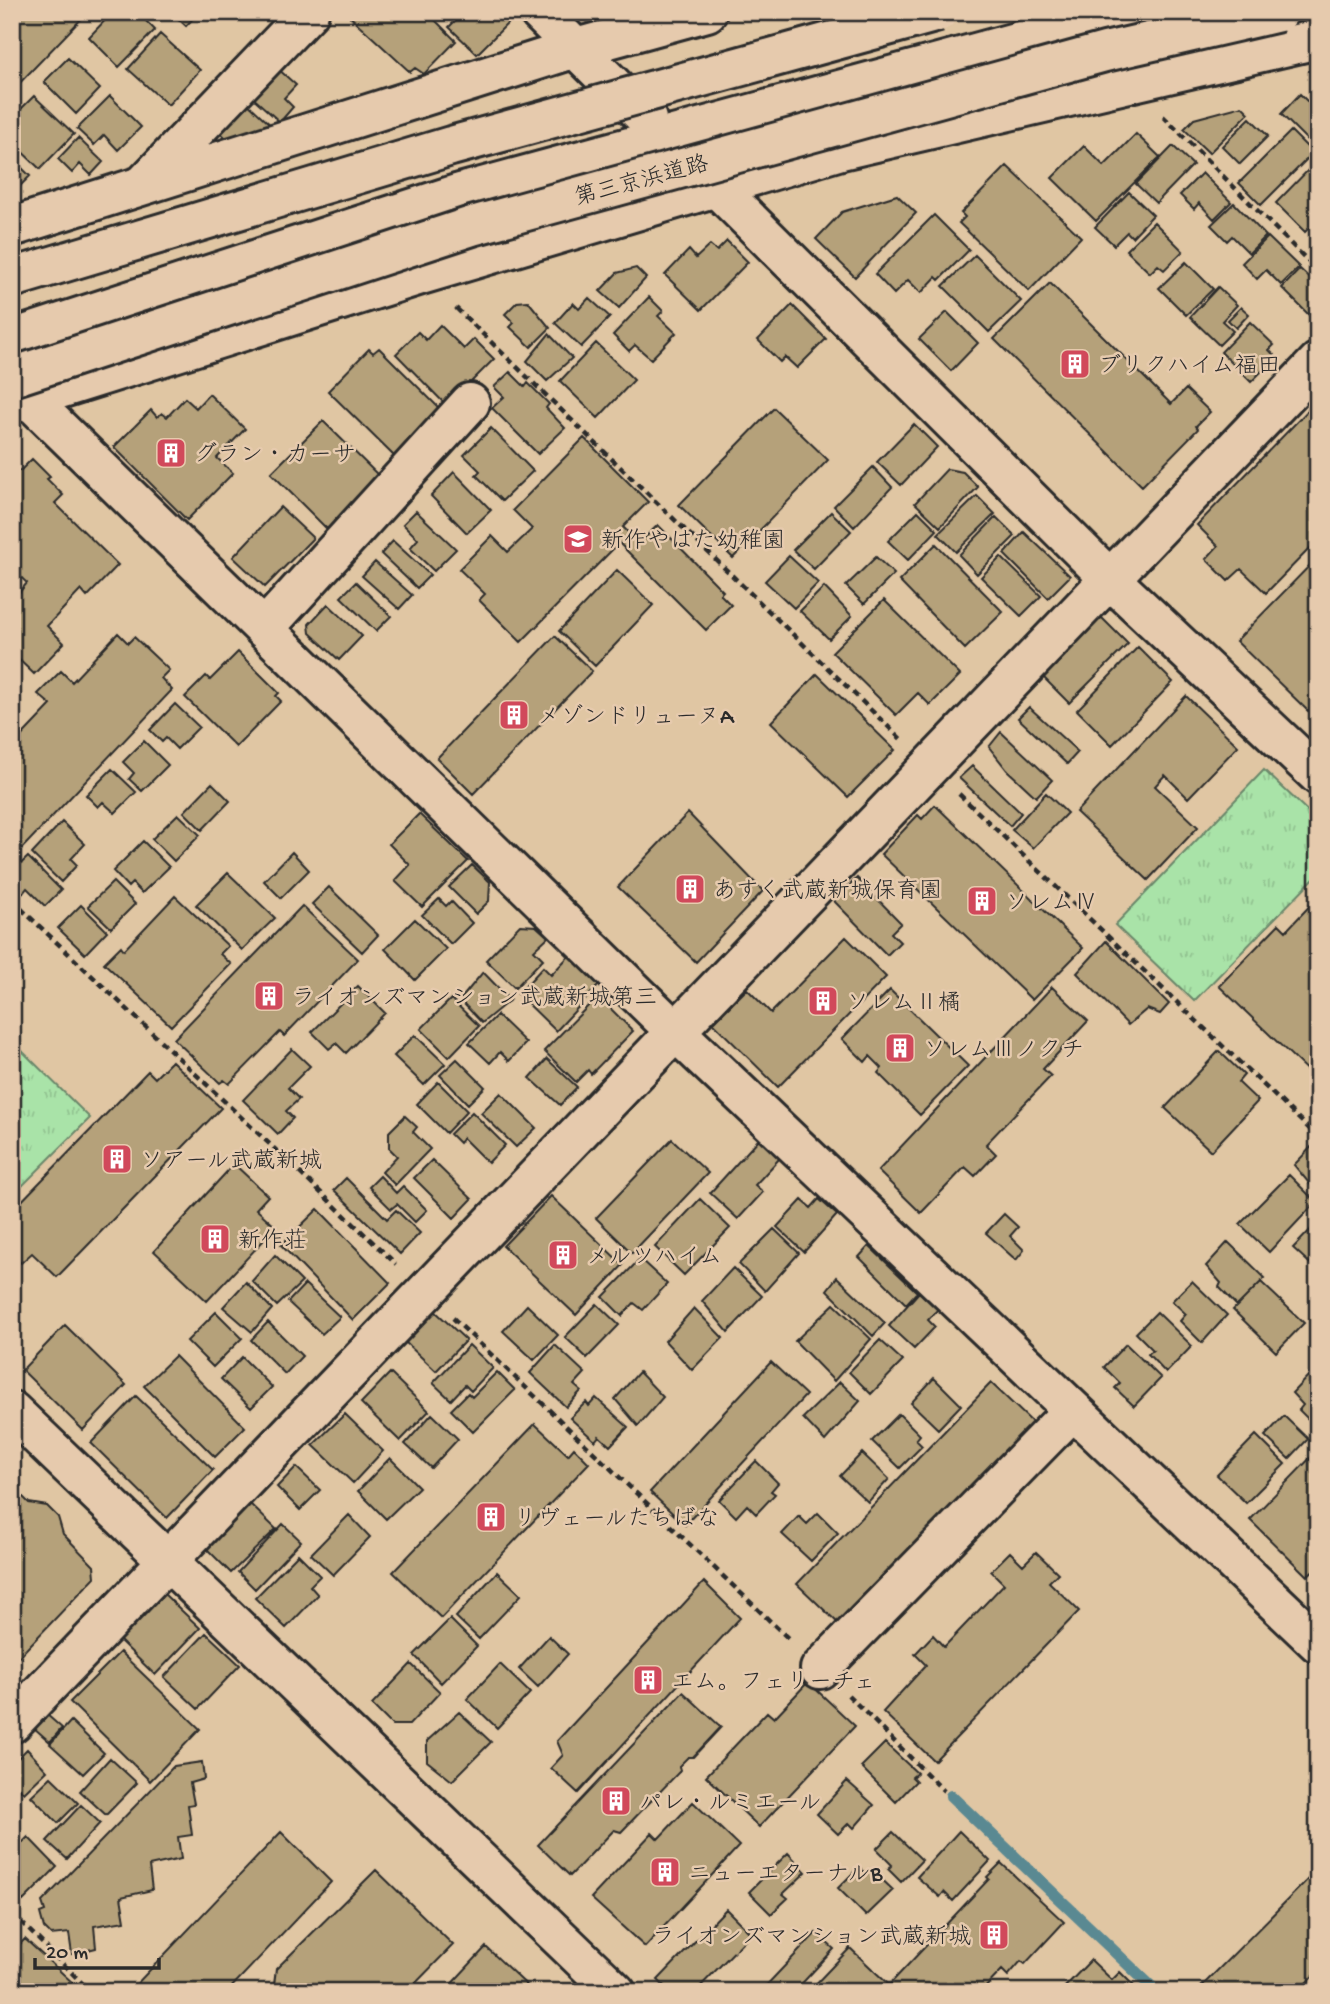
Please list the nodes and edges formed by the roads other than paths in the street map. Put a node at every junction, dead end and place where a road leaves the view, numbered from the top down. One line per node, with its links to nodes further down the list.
1 (309, 12): 11 (main road)
2 (539, 12): 9 (main road)
3 (707, 12): 9 (main road)
4 (938, 12): 14 (main road, bridge)
5 (1024, 12): 10 (main road)
6 (1126, 12): 10 (main road)
7 (1279, 12): 18 (main road, 第三京浜道路, bridge)
8 (1318, 39): 12 (main road)
9 (576, 48): 10 (main road); 11 (main road)
10 (655, 126): 12 (main road); 15 (main road); 16 (main road)
11 (144, 184): 13 (main road)
12 (714, 186): 18 (main road); 20 (main road)
13 (12, 227)
14 (12, 278)
15 (12, 312)
16 (12, 339)
17 (1318, 362): 20 (main road)
18 (17, 393): 21 (main road)
19 (470, 403): 21 (main road)
20 (1110, 579): 22 (main road); 23 (main road)
21 (264, 629): 23 (main road)
22 (1318, 775)
23 (676, 1032): 24 (main road); 26 (main road)
24 (1073, 1410): 27 (main road); 28 (main road)
25 (12, 1412): 26 (main road)
26 (169, 1562): 29 (main road); 30 (main road)
27 (1318, 1643)
28 (820, 1670)
29 (12, 1723)
30 (616, 1992)

